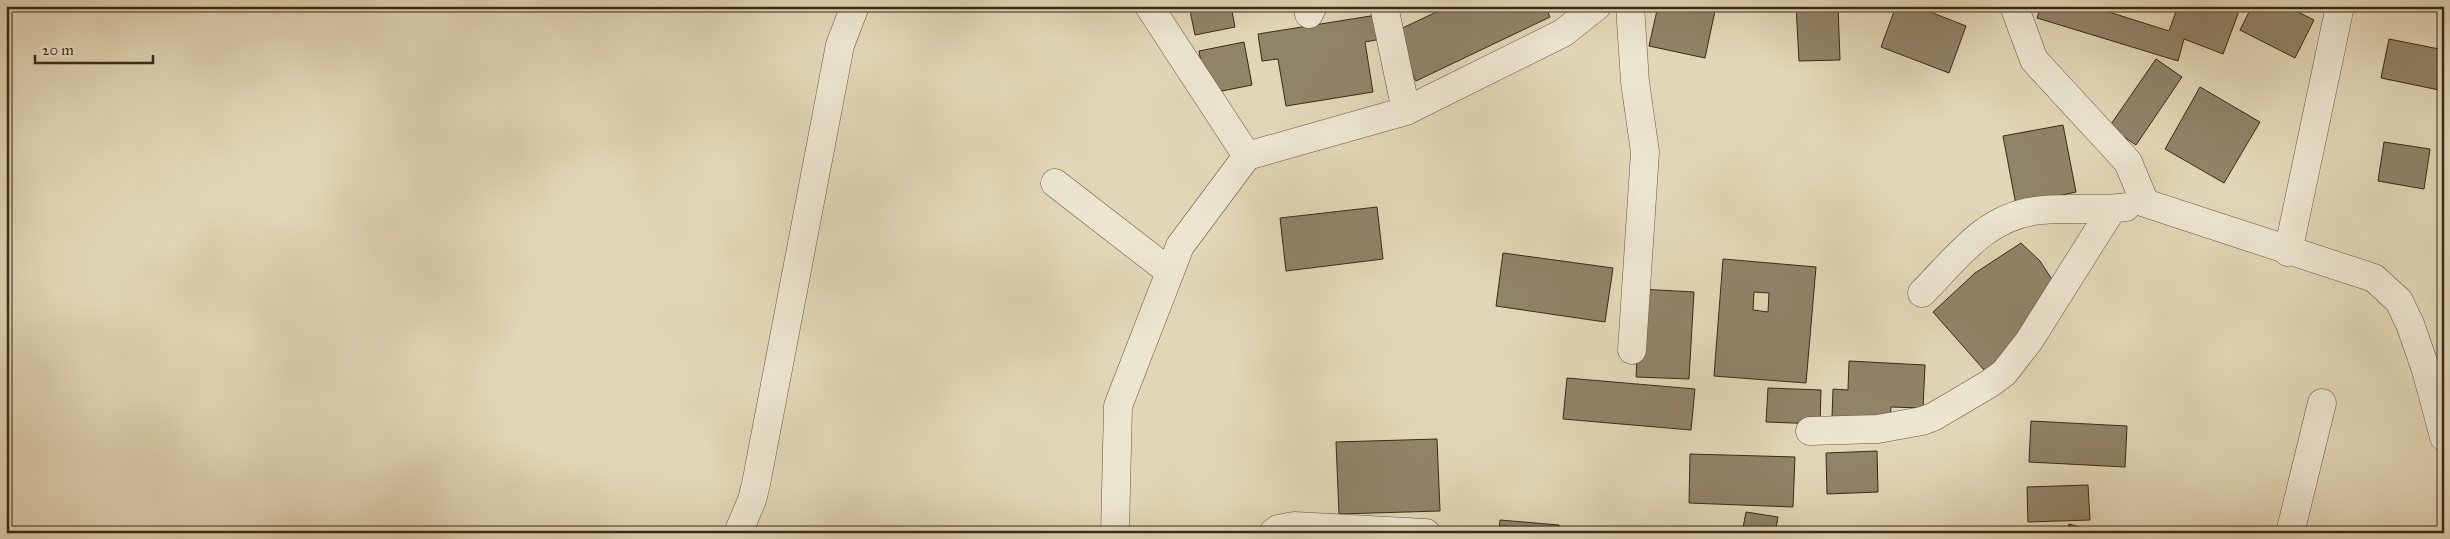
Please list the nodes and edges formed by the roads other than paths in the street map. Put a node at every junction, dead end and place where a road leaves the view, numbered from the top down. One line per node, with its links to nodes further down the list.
1 (855, 6): 20 (street)
2 (1150, 6): 9 (street)
3 (1384, 6): 8 (street)
4 (1598, 6): 8 (street)
5 (1630, 6): 16 (street)
6 (2014, 6): 11 (street)
7 (2340, 6): 13 (street)
8 (1406, 112): 9 (street)
9 (1247, 156): 14 (street)
10 (1055, 183): 14 (street)
11 (2145, 203): 12 (street); 13 (street)
12 (2112, 209): 15 (street); 18 (street)
13 (2288, 252): 19 (street)
14 (1170, 272): 21 (street)
15 (1922, 293)
16 (1632, 350)
17 (2322, 403): 24 (street)
18 (1810, 432)
19 (2444, 436)
20 (738, 533)
21 (1115, 533)
22 (1272, 533): 23 (street)
23 (1426, 533)
24 (2290, 533)

